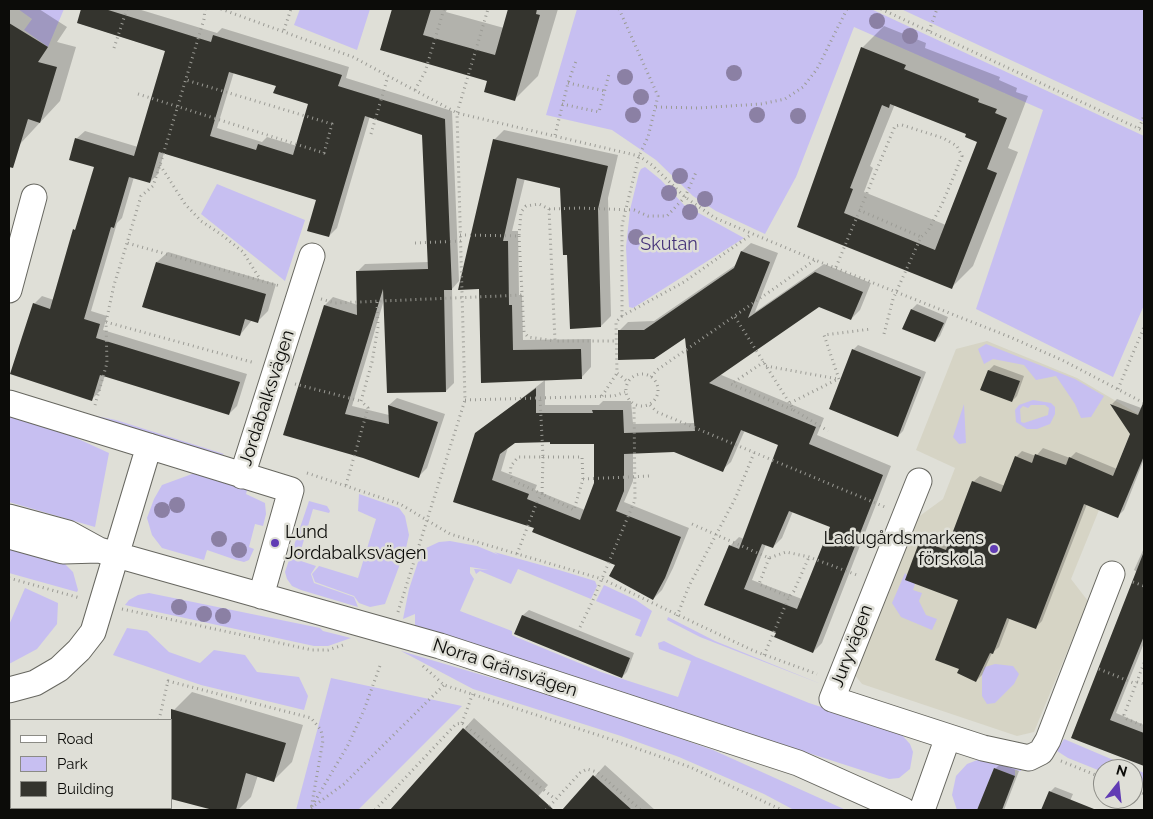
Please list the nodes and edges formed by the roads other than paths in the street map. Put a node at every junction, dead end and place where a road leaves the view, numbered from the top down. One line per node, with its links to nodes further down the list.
1 (34, 197): 3 (street)
2 (312, 256): 6 (street, Jordabalksvägen)
3 (9, 290)
4 (9, 403): 5 (street, Jordabalksvägen)
5 (149, 446): 6 (street, Jordabalksvägen); 10 (street)
6 (242, 476): 12 (street)
7 (919, 481): 14 (street, Juryvägen)
8 (9, 517): 10 (street, Norra Gränsvägen)
9 (9, 536): 10 (street, Norra Gränsvägen)
10 (108, 552): 12 (street, Norra Gränsvägen); 13 (street)
11 (1112, 574): 14 (street, Juryvägen)
12 (261, 596): 15 (street, Norra Gränsvägen)
13 (9, 690)
14 (948, 737): 16 (street)
15 (903, 810)
16 (922, 810)

